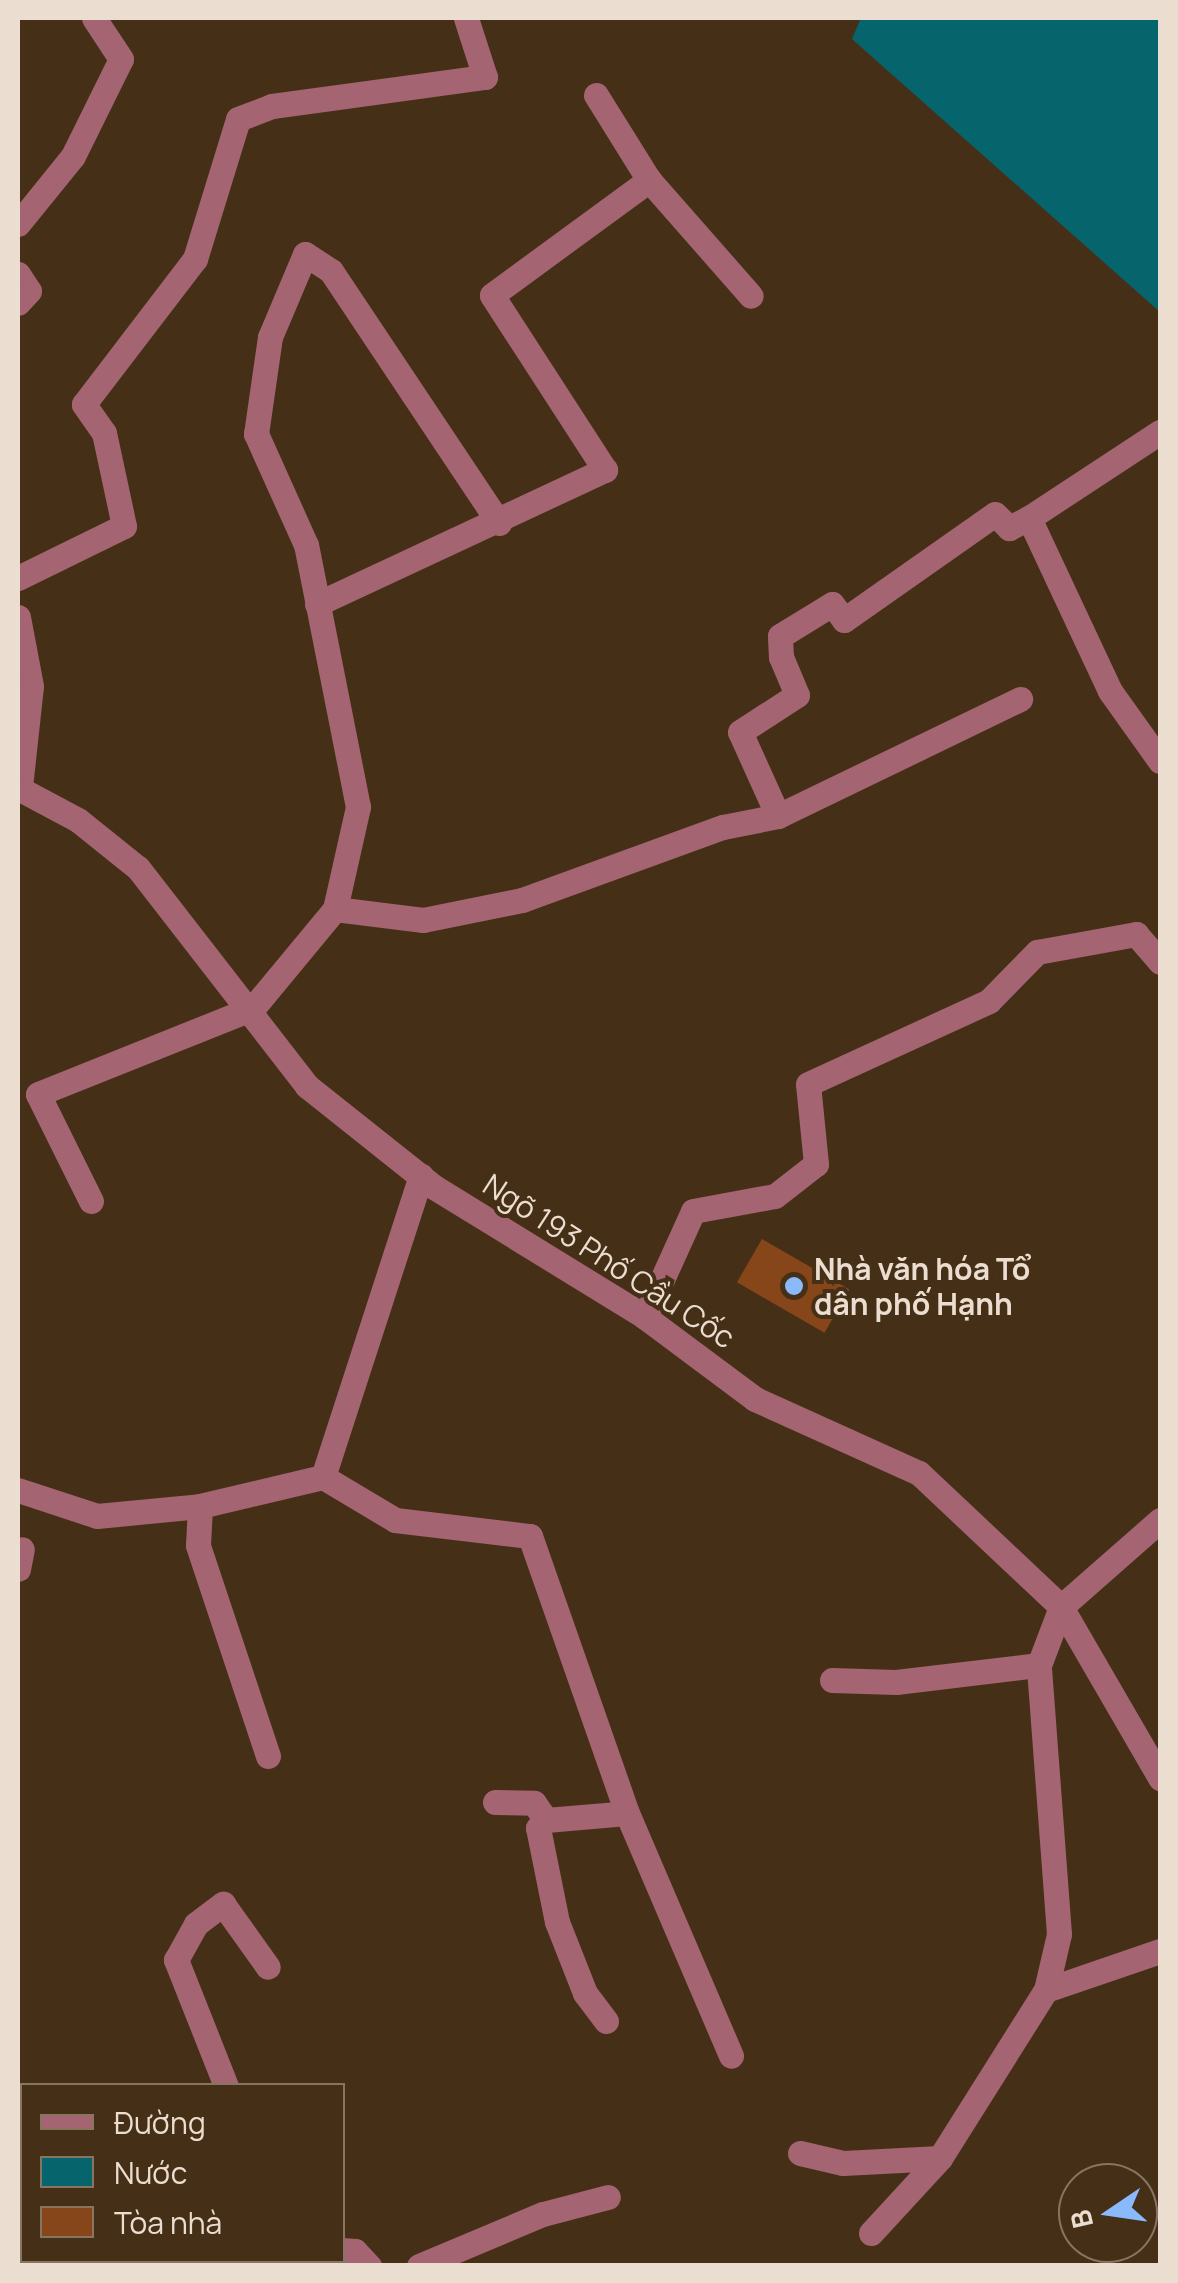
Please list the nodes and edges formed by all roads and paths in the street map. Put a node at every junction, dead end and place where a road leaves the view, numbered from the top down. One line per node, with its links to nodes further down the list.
1 (94, 18): 5 (street)
2 (466, 18): 12 (street)
3 (596, 95): 4 (street)
4 (649, 180): 7 (street); 11 (street)
5 (18, 224)
6 (18, 274): 8 (street)
7 (752, 296)
8 (18, 303)
9 (1160, 432): 10 (street)
10 (1028, 518): 16 (street); 18 (street)
11 (499, 523): 13 (street); 13 (street)
12 (18, 578)
13 (317, 604): 19 (street)
14 (18, 616): 17 (street)
15 (1020, 699): 18 (street)
16 (1160, 761)
17 (19, 788): 21 (street, Ngõ 193 Phố Cầu Cốc)
18 (778, 816): 19 (street)
19 (335, 909): 21 (street)
20 (1160, 962): 25 (street)
21 (252, 1008): 22 (street); 23 (street, Ngõ 193 Phố Cầu Cốc)
22 (28, 1093): 24 (street)
23 (420, 1176): 25 (street, Ngõ 193 Phố Cầu Cốc); 26 (street)
24 (91, 1200)
25 (645, 1317): 30 (street, Ngõ 193 Phố Cầu Cốc)
26 (323, 1478): 28 (street); 36 (street)
27 (18, 1490): 28 (street)
28 (200, 1506): 33 (street)
29 (1160, 1520): 30 (street)
30 (1060, 1607): 31 (street); 34 (street, Ngõ 193 Phố Cầu Cốc)
31 (1038, 1665): 32 (street); 40 (street)
32 (832, 1680)
33 (268, 1756)
34 (1160, 1778)
35 (496, 1802): 37 (street)
36 (627, 1813): 37 (street); 42 (street)
37 (546, 1820): 41 (street)
38 (1160, 1950): 40 (street)
39 (268, 1968): 43 (street)
40 (1046, 1990): 45 (street)
41 (606, 2021)
42 (731, 2056)
43 (225, 2083)
44 (800, 2153): 45 (street)
45 (940, 2158): 47 (street)
46 (608, 2197): 50 (street)
47 (871, 2232)
48 (345, 2250): 49 (street)
49 (369, 2266)
50 (419, 2266)

